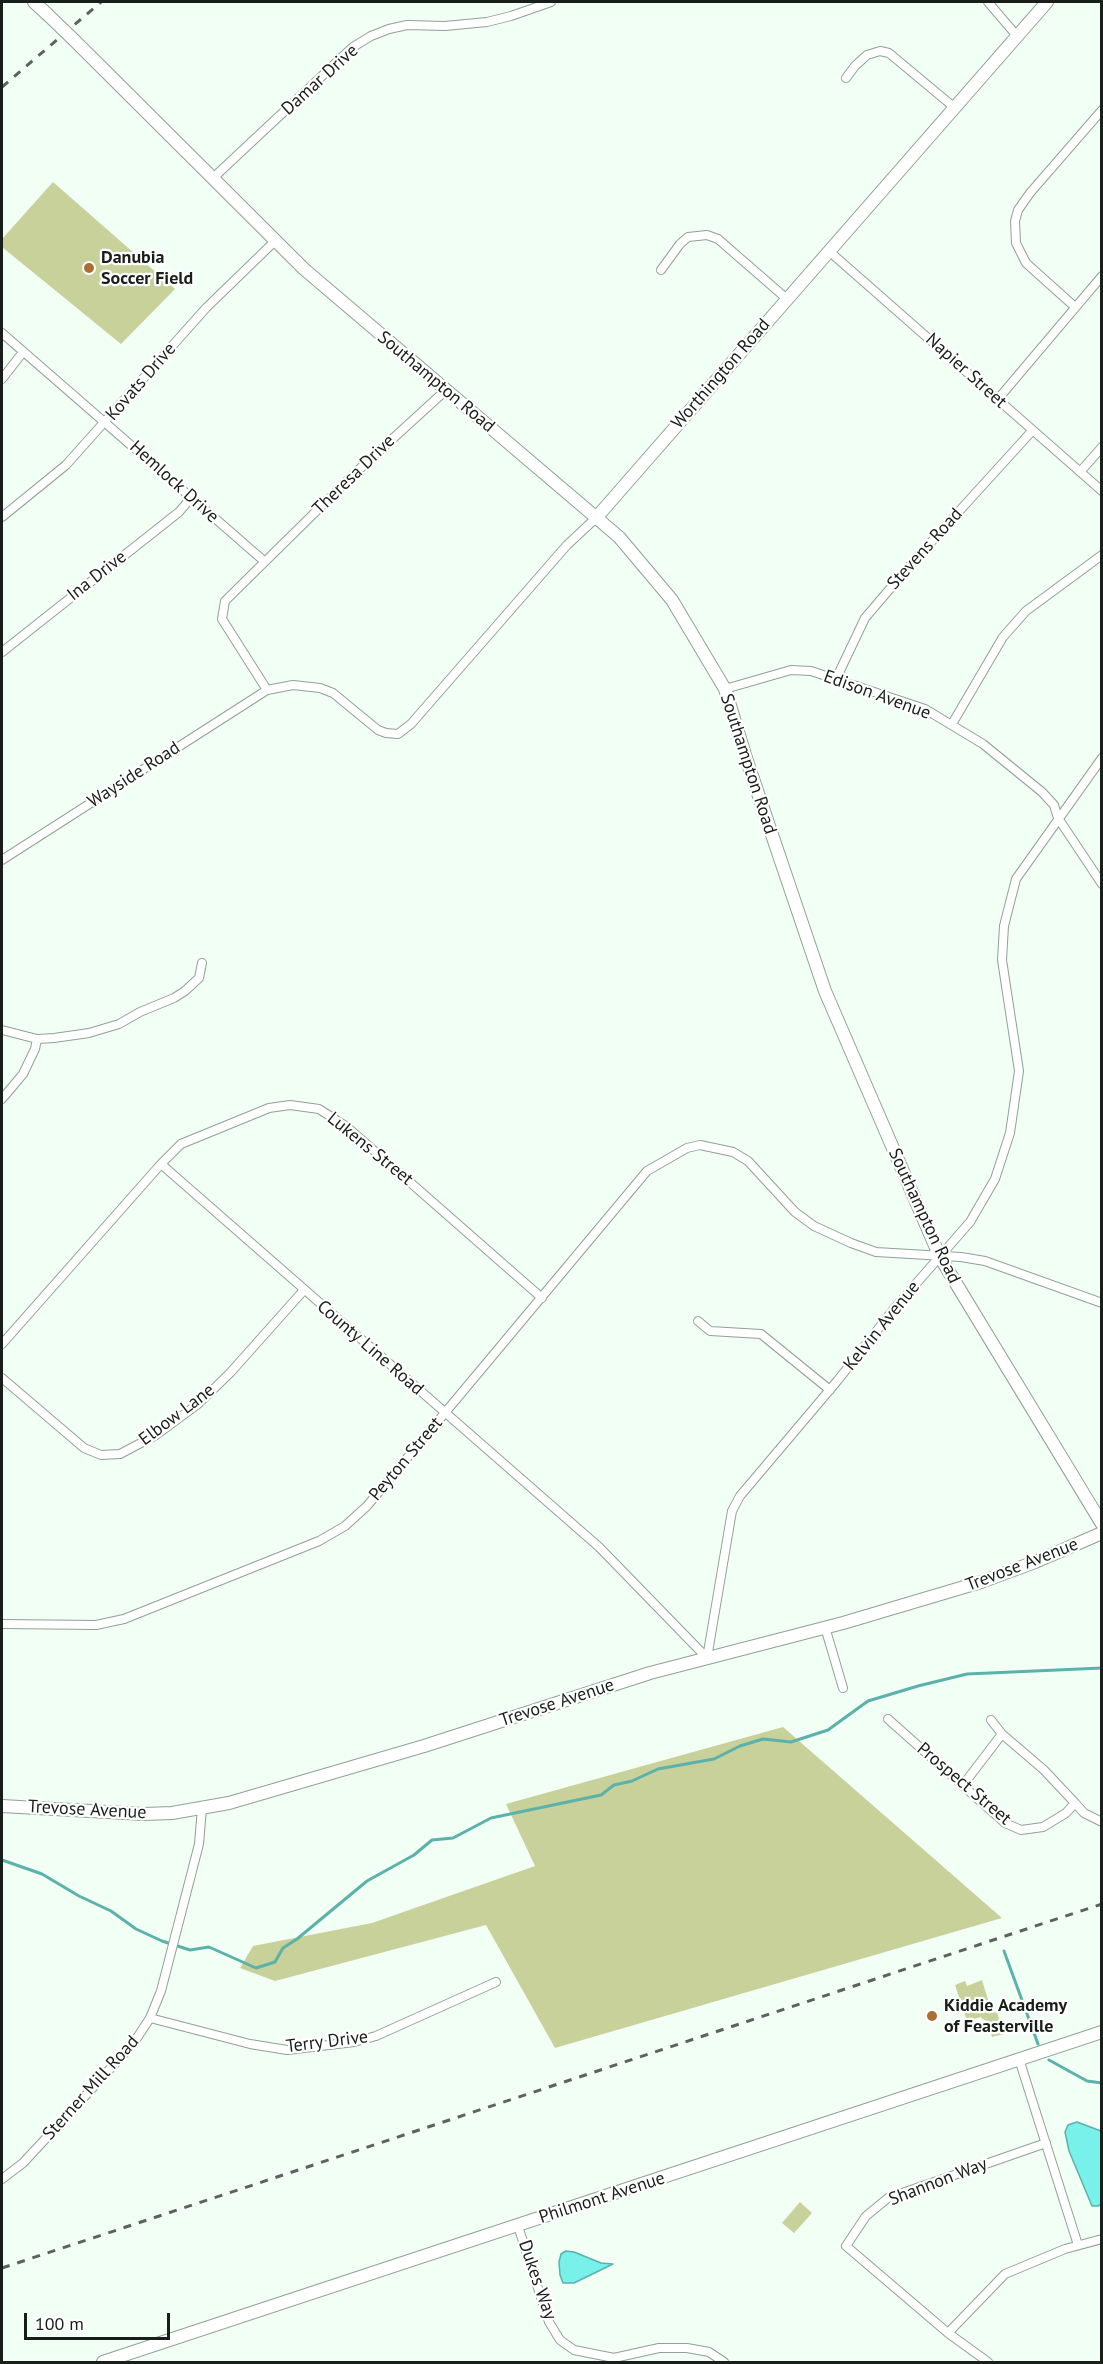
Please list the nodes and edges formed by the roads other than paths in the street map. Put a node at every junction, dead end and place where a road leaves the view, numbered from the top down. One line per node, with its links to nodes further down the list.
1 (34, 2): 9 (street, Southampton Road, bridge)
2 (551, 2): 9 (street, Damar Drive)
3 (988, 2): 5 (street)
4 (1047, 2): 5 (street, Worthington Road)
5 (1017, 36): 7 (street, Worthington Road)
6 (846, 78): 7 (street)
7 (954, 108): 11 (street, Worthington Road)
8 (1101, 110): 15 (street)
9 (213, 178): 10 (street, Southampton Road)
10 (274, 242): 19 (street, Southampton Road); 21 (street, Kovats Drive)
11 (830, 252): 14 (street, Worthington Road); 20 (street, Napier Street)
12 (661, 270): 14 (street)
13 (1101, 276): 15 (street)
14 (787, 299): 28 (street, Worthington Road)
15 (1075, 307): 20 (street)
16 (2, 333): 17 (street, Hemlock Drive)
17 (23, 352): 18 (street); 21 (street, Hemlock Drive)
18 (2, 379)
19 (446, 390): 28 (street, Southampton Road); 30 (street, Theresa Drive)
20 (998, 399): 22 (street, Napier Street)
21 (106, 422): 26 (street, Hemlock Drive); 27 (street, Kovats Drive)
22 (1032, 431): 24 (street, Napier Street); 32 (street, Stevens Road)
23 (1101, 447): 24 (street)
24 (1080, 472): 25 (street, Napier Street)
25 (1101, 491)
26 (191, 498): 30 (street, Hemlock Drive); 31 (street, Ina Drive)
27 (2, 517)
28 (596, 518): 33 (street, Southampton Road); 34 (street, Worthington Road)
29 (1101, 555): 35 (street)
30 (264, 561): 34 (street, Theresa Drive)
31 (2, 652)
32 (836, 679): 33 (street, Edison Avenue); 35 (street, Edison Avenue)
33 (725, 689): 45 (street, Southampton Road)
34 (267, 690): 38 (street, Wayside Road)
35 (952, 724): 37 (street, Edison Avenue)
36 (1101, 758): 37 (street, Kelvin Avenue)
37 (1058, 818): 39 (street, Edison Avenue); 45 (street, Kelvin Avenue)
38 (2, 860)
39 (1101, 884)
40 (202, 963): 42 (street)
41 (2, 1030): 42 (street)
42 (37, 1039): 43 (street)
43 (2, 1099)
44 (161, 1164): 46 (street, County Line Road); 47 (street, Lukens Street); 50 (street, Lukens Street)
45 (940, 1257): 47 (street, Peyton Street); 48 (street); 52 (street, Kelvin Avenue); 54 (street, Southampton Road)
46 (304, 1290): 51 (street, Elbow Lane); 53 (street, County Line Road)
47 (542, 1298): 53 (street, Peyton Street)
48 (1101, 1303)
49 (698, 1321): 52 (street)
50 (2, 1344)
51 (2, 1378)
52 (830, 1390): 58 (street, Kelvin Avenue)
53 (445, 1413): 56 (street, Peyton Street); 58 (street, County Line Road)
54 (1101, 1524)
55 (1101, 1533): 57 (street, Trevose Avenue)
56 (2, 1624)
57 (825, 1627): 58 (street, Trevose Avenue); 59 (street)
58 (708, 1658): 66 (street, Trevose Avenue)
59 (843, 1688)
60 (888, 1719): 63 (street, Prospect Street)
61 (991, 1720): 62 (street)
62 (1002, 1734): 63 (street); 64 (street)
63 (963, 1785): 64 (street, Prospect Street)
64 (1075, 1803): 67 (street)
65 (2, 1806): 66 (street, Trevose Avenue)
66 (202, 1808): 69 (street, Sterner Mill Road)
67 (1101, 1822)
68 (496, 1982): 69 (street, Terry Drive)
69 (150, 2018): 73 (street, Sterner Mill Road)
70 (1101, 2032): 71 (street, Philmont Avenue)
71 (1020, 2059): 72 (street); 74 (street, Philmont Avenue)
72 (1046, 2143): 76 (street); 77 (street, Shannon Way)
73 (2, 2180)
74 (518, 2226): 78 (street, Philmont Avenue); 79 (street, Dukes Way)
75 (1101, 2239): 76 (street)
76 (1078, 2245): 77 (street)
77 (948, 2333): 80 (street)
78 (103, 2362)
79 (724, 2362)
80 (988, 2362)

